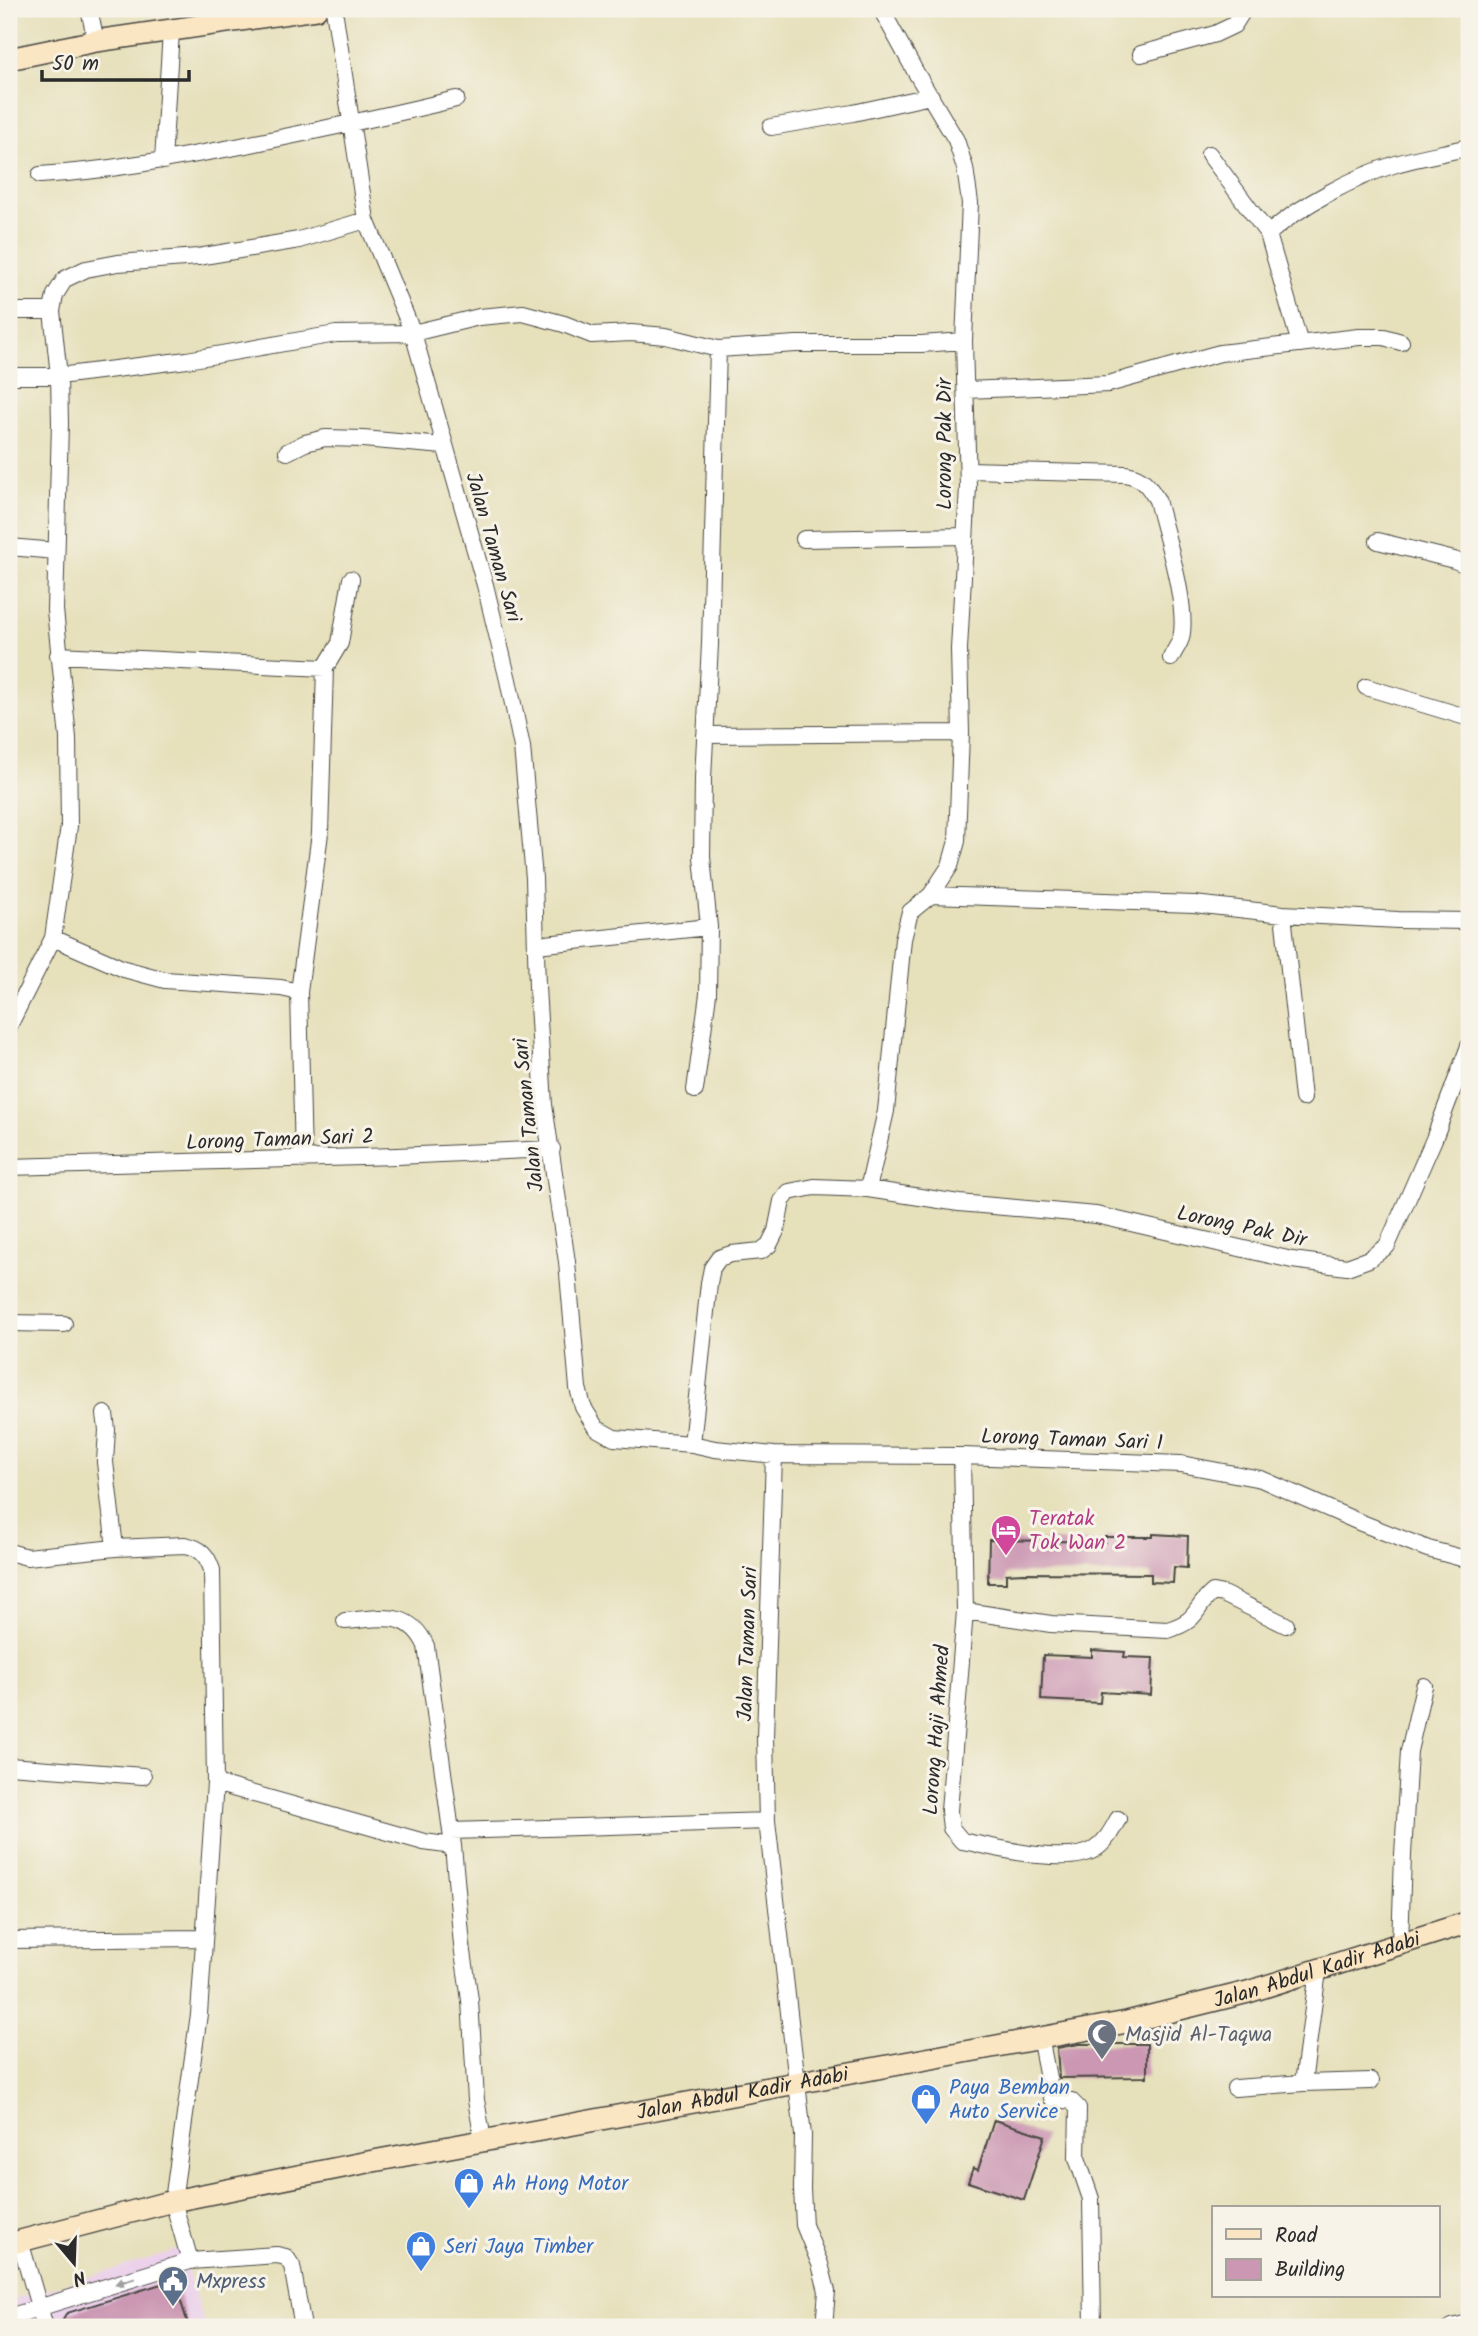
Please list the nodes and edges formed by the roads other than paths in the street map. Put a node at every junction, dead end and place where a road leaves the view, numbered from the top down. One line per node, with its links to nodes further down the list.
1 (89, 9): 8 (street)
2 (316, 9): 6 (main road)
3 (334, 9): 13 (street, Jalan Taman Sari)
4 (881, 9): 11 (street, Lorong Pak Dir)
5 (1244, 9): 9 (street)
6 (248, 15): 7 (main road)
7 (171, 31): 8 (main road); 17 (street)
8 (96, 41): 10 (main road)
9 (1141, 54)
10 (9, 59)
11 (931, 96): 14 (street); 24 (street, Lorong Pak Dir)
12 (456, 99): 13 (street)
13 (351, 125): 17 (street); 19 (street, Jalan Taman Sari)
14 (771, 127)
15 (1469, 147): 20 (street)
16 (1209, 154): 20 (street)
17 (163, 161): 18 (street)
18 (40, 174)
19 (366, 220): 22 (street); 23 (street, Jalan Taman Sari)
20 (1268, 234): 26 (street)
21 (9, 311): 22 (street)
22 (52, 312): 29 (street)
23 (413, 333): 27 (street); 29 (street); 31 (street, Jalan Taman Sari)
24 (964, 341): 27 (street); 30 (street, Lorong Pak Dir)
25 (1401, 342): 26 (street)
26 (1300, 344): 30 (street)
27 (718, 349): 47 (street)
28 (9, 376): 29 (street)
29 (59, 376): 38 (street)
30 (966, 390): 33 (street, Lorong Pak Dir)
31 (444, 446): 32 (street); 53 (street, Jalan Taman Sari)
32 (287, 452)
33 (968, 470): 34 (street, Lorong Pak Dir); 42 (street)
34 (964, 536): 35 (street); 46 (street, Lorong Pak Dir)
35 (804, 539)
36 (1378, 541): 39 (street)
37 (9, 547): 38 (street)
38 (56, 551): 41 (street)
39 (1469, 566)
40 (351, 579): 43 (street)
41 (58, 655): 43 (street); 52 (street)
42 (1171, 657)
43 (325, 668): 54 (street)
44 (1366, 687): 45 (street)
45 (1469, 718)
46 (961, 733): 47 (street); 48 (street, Lorong Pak Dir)
47 (705, 735): 51 (street)
48 (931, 895): 49 (street); 62 (street, Lorong Pak Dir)
49 (1283, 914): 50 (street); 58 (street)
50 (1469, 921)
51 (709, 927): 53 (street); 57 (street)
52 (53, 938): 54 (street); 55 (street)
53 (536, 946): 59 (street, Jalan Taman Sari)
54 (299, 992): 60 (street)
55 (9, 1026)
56 (1469, 1046): 62 (street, Lorong Pak Dir)
57 (695, 1090)
58 (1303, 1098)
59 (552, 1149): 60 (street, Lorong Taman Sari 2); 66 (street, Jalan Taman Sari)
60 (303, 1160): 61 (street, Lorong Taman Sari 2)
61 (9, 1167)
62 (869, 1189): 66 (street, Lorong Pak Dir)
63 (9, 1323): 64 (street)
64 (64, 1324)
65 (105, 1414): 69 (street)
66 (692, 1444): 67 (street, Jalan Taman Sari)
67 (774, 1455): 68 (street, Lorong Taman Sari 1); 80 (street, Jalan Taman Sari)
68 (962, 1456): 71 (street, Lorong Taman Sari 1); 72 (street, Lorong Haji Ahmed)
69 (115, 1548): 70 (street); 78 (street)
70 (9, 1552)
71 (1469, 1560)
72 (965, 1611): 74 (street); 79 (street, Lorong Haji Ahmed)
73 (345, 1621): 81 (street)
74 (1286, 1625)
75 (1424, 1686): 85 (street)
76 (9, 1766): 77 (street)
77 (143, 1776)
78 (215, 1783): 81 (street); 83 (street)
79 (1118, 1819)
80 (766, 1821): 81 (street); 88 (street, Jalan Taman Sari)
81 (452, 1838): 92 (street)
82 (1469, 1922): 85 (main road, Jalan Abdul Kadir Adabi)
83 (203, 1938): 84 (street); 93 (street)
84 (9, 1940)
85 (1400, 1945): 86 (main road, Jalan Abdul Kadir Adabi)
86 (1318, 1972): 87 (main road, Jalan Abdul Kadir Adabi); 90 (street)
87 (1040, 2037): 88 (main road, Jalan Abdul Kadir Adabi); 102 (street)
88 (798, 2081): 92 (main road, Jalan Abdul Kadir Adabi); 101 (street, Jalan Taman Sari)
89 (1371, 2081): 90 (street)
90 (1303, 2082): 91 (street)
91 (1235, 2088)
92 (483, 2140): 93 (main road, Jalan Abdul Kadir Adabi)
93 (173, 2201): 94 (main road, Jalan Abdul Kadir Adabi); 95 (street)
94 (14, 2243): 96 (street)
95 (190, 2261): 96 (street, one-way to 96); 100 (street)
96 (39, 2307): 97 (street); 99 (street)
97 (9, 2317)
98 (1469, 2323): 103 (street)
99 (45, 2327)
100 (303, 2327)
101 (824, 2327)
102 (1093, 2327)
103 (1452, 2327)

